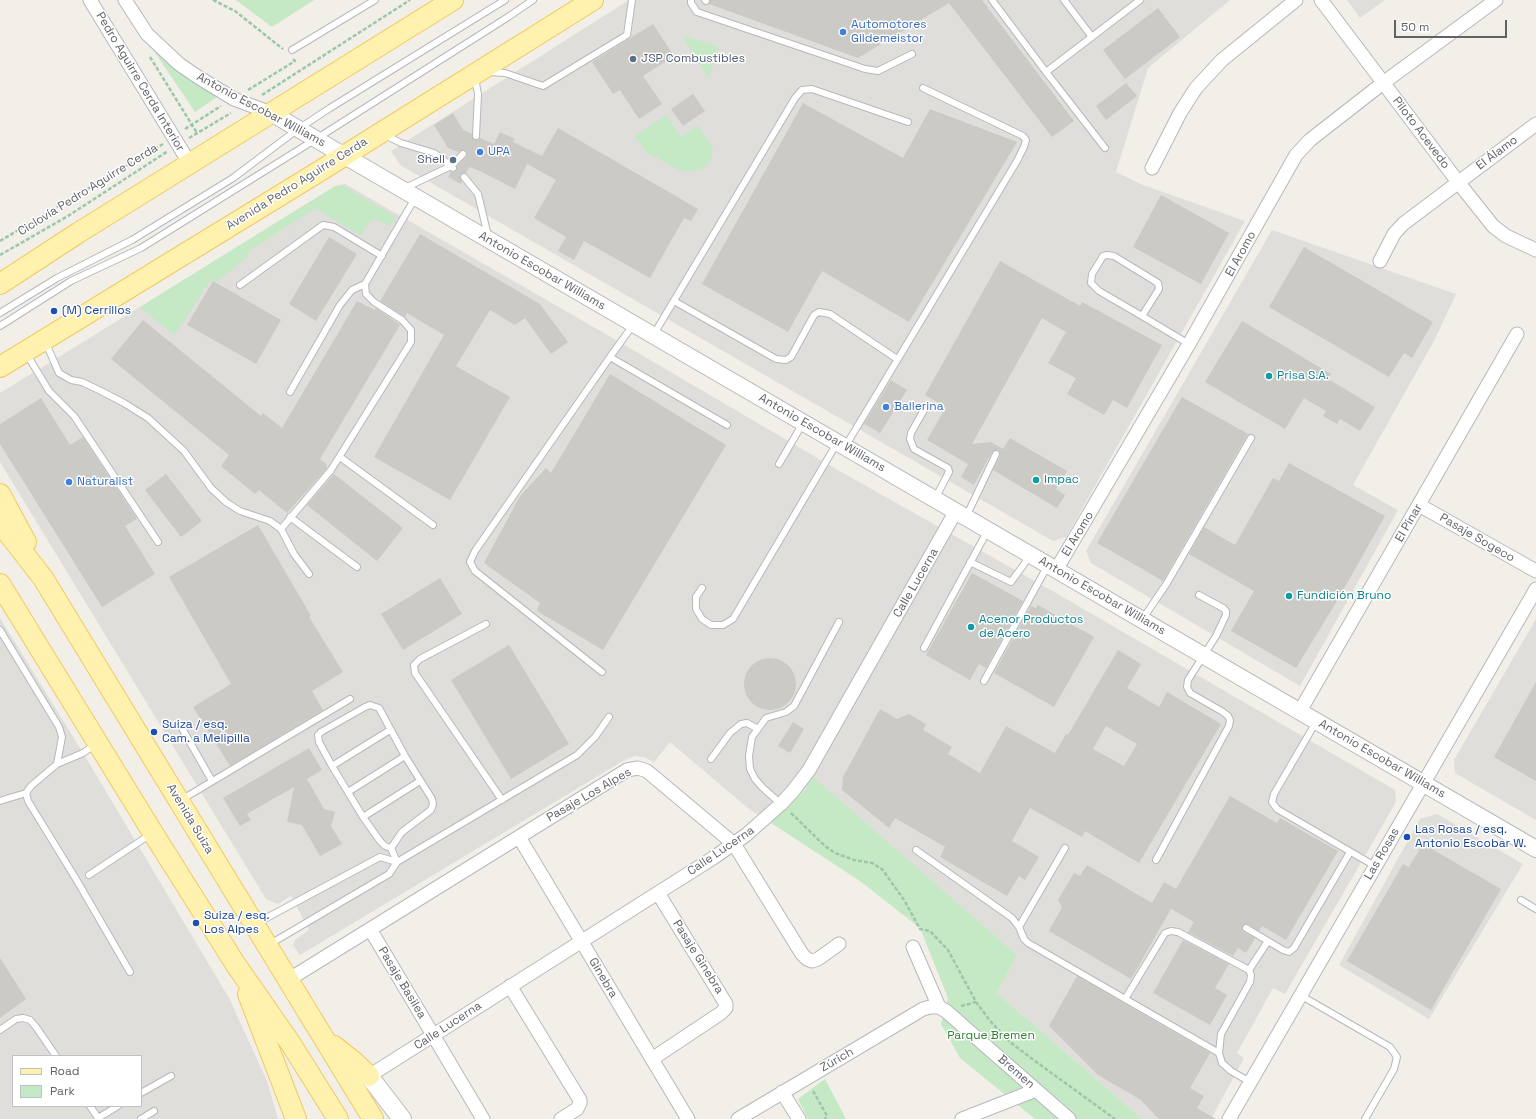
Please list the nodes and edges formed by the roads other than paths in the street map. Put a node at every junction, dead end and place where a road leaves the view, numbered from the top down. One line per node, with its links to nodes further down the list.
1 (90, 0): 33 (street, Pedro Aguirre Cerda Interior)
2 (125, 0): 23 (street, Antonio Escobar Williams)
3 (375, 0): 17 (lane)
4 (505, 0): 26 (lane)
5 (533, 0): 29 (lane)
6 (593, 0): 19 (main road, Avenida Pedro Aguirre Cerda)
7 (632, 0): 19 (lane)
8 (691, 0): 18 (lane)
9 (992, 0): 20 (lane)
10 (1064, 0): 16 (lane)
11 (1296, 0): 35 (street)
12 (1321, 0): 21 (street, Piloto Acevedo)
13 (1496, 0): 21 (street, El Aromo)
14 (1135, 1): 16 (lane)
15 (456, 2): 23 (main road)
16 (1092, 37): 20 (lane)
17 (290, 51)
18 (912, 54)
19 (477, 72): 27 (main road, Avenida Pedro Aguirre Cerda); 28 (lane)
20 (1046, 72): 30 (lane)
21 (1384, 83): 37 (street, Piloto Acevedo); 55 (street, El Aromo)
22 (923, 88): 58 (lane)
23 (272, 113): 26 (street, Antonio Escobar Williams); 33 (main road)
24 (908, 122): 47 (lane)
25 (1536, 124): 37 (street, El Álamo)
26 (298, 129): 29 (street, Antonio Escobar Williams); 48 (lane)
27 (380, 133): 32 (main road, Avenida Pedro Aguirre Cerda); 34 (lane)
28 (476, 136)
29 (316, 139): 32 (street, Antonio Escobar Williams); 51 (lane)
30 (1105, 148)
31 (463, 154): 34 (lane)
32 (344, 156): 38 (street, Antonio Escobar Williams); 54 (main road, Avenida Pedro Aguirre Cerda)
33 (190, 164): 44 (main road)
34 (452, 167): 38 (lane)
35 (1152, 168)
36 (464, 177): 40 (lane)
37 (1458, 182): 41 (street, Piloto Acevedo); 43 (street, El Álamo)
38 (401, 189): 39 (street, Antonio Escobar Williams)
39 (416, 197): 40 (street, Antonio Escobar Williams); 42 (lane)
40 (489, 240): 50 (street, Antonio Escobar Williams)
41 (1536, 250)
42 (382, 256): 45 (lane); 46 (lane)
43 (1380, 261)
44 (0, 284)
45 (365, 284): 60 (lane); 67 (lane)
46 (240, 285)
47 (674, 301): 53 (lane); 58 (lane)
48 (0, 313)
49 (1142, 316): 49 (lane); 55 (lane)
50 (634, 324): 53 (street, Antonio Escobar Williams); 57 (lane)
51 (0, 326)
52 (1517, 334): 71 (street, El Pinar)
53 (654, 336): 62 (street, Antonio Escobar Williams)
54 (45, 340): 56 (main road, Avenida Pedro Aguirre Cerda); 76 (lane)
55 (1189, 344): 82 (street, El Aromo)
56 (25, 352): 59 (main road, Avenida Pedro Aguirre Cerda); 78 (lane)
57 (610, 357): 63 (lane); 96 (lane)
58 (897, 359): 65 (lane)
59 (0, 367)
60 (290, 392)
61 (924, 410): 70 (lane)
62 (803, 422): 65 (street, Antonio Escobar Williams); 68 (lane)
63 (728, 425)
64 (1251, 438): 90 (lane)
65 (841, 445): 70 (street, Antonio Escobar Williams); 87 (lane)
66 (996, 454): 72 (lane)
67 (340, 457): 73 (lane); 75 (lane)
68 (778, 464)
69 (0, 494): 85 (main road)
70 (935, 499): 72 (street, Antonio Escobar Williams)
71 (1419, 505): 83 (street, Pasaje Sogeco); 99 (street, El Pinar)
72 (961, 514): 77 (street, Antonio Escobar Williams); 118 (street, Calle Lucerna)
73 (290, 518): 76 (lane); 81 (lane)
74 (0, 523): 85 (main road, Avenida Suiza)
75 (433, 525)
76 (281, 529): 84 (lane)
77 (988, 530): 79 (street, Antonio Escobar Williams); 80 (lane)
78 (158, 542)
79 (1030, 555): 80 (lane); 82 (street, Antonio Escobar Williams)
80 (970, 562): 94 (lane)
81 (357, 567)
82 (1052, 568): 90 (street, Antonio Escobar Williams); 97 (lane)
83 (1536, 571)
84 (310, 574)
85 (43, 578): 117 (main road, Avenida Suiza)
86 (0, 584): 105 (main road)
87 (702, 588)
88 (1536, 589): 112 (street, Las Rosas)
89 (1199, 595): 95 (lane)
90 (1142, 620): 95 (street, Antonio Escobar Williams)
91 (839, 622): 102 (lane)
92 (486, 624): 115 (lane)
93 (0, 630): 108 (lane)
94 (924, 648)
95 (1205, 656): 99 (street, Antonio Escobar Williams); 128 (lane)
96 (602, 672)
97 (984, 681)
98 (350, 699): 110 (lane)
99 (1300, 711): 101 (street, Antonio Escobar Williams)
100 (609, 717): 115 (lane)
101 (1316, 721): 112 (street, Antonio Escobar Williams); 127 (lane)
102 (758, 729): 107 (lane); 118 (lane)
103 (183, 730): 110 (lane)
104 (390, 730): 106 (lane); 109 (lane); 109 (lane)
105 (98, 744): 108 (lane); 120 (main road)
106 (405, 756): 111 (lane); 113 (lane)
107 (711, 759)
108 (57, 764): 114 (lane)
109 (332, 766): 113 (lane)
110 (212, 781): 117 (lane)
111 (420, 781): 119 (lane); 123 (lane)
112 (1424, 783): 125 (street, Antonio Escobar Williams); 130 (street, Las Rosas)
113 (348, 792): 119 (lane)
114 (26, 793): 116 (lane); 146 (lane)
115 (502, 800): 129 (lane)
116 (0, 801)
117 (179, 801): 135 (main road, Avenida Suiza)
118 (781, 804): 122 (street, Calle Lucerna)
119 (363, 817): 123 (lane)
120 (153, 833): 131 (lane); 144 (main road)
121 (519, 837): 122 (street, Pasaje Los Alpes); 138 (street, Pasaje Los Alpes); 139 (street, Ginebra)
122 (734, 844): 132 (street, Calle Lucerna); 141 (street, Pasaje Los Alpes)
123 (391, 848): 129 (lane)
124 (1065, 848): 136 (lane)
125 (1536, 849)
126 (916, 850): 136 (lane)
127 (1350, 852): 130 (lane); 140 (lane)
128 (1156, 860)
129 (397, 862): 135 (lane); 142 (lane)
130 (1375, 866): 149 (street, Las Rosas)
131 (89, 875)
132 (658, 893): 139 (street, Calle Lucerna); 157 (street, Pasaje Ginebra)
133 (1521, 900): 134 (lane)
134 (1536, 909)
135 (254, 925): 142 (main road, Avenida Suiza)
136 (1019, 927): 150 (lane)
137 (1246, 928): 140 (lane)
138 (370, 929): 147 (street, Pasaje Los Alpes); 153 (street, Pasaje Basilea)
139 (581, 941): 148 (street, Calle Lucerna); 157 (street, Ginebra)
140 (1268, 941): 145 (lane)
141 (840, 944)
142 (267, 946): 147 (main road, Avenida Suiza)
143 (913, 947): 151 (street, Bremen)
144 (236, 965): 169 (main road); 170 (main road)
145 (1249, 970): 150 (lane); 155 (lane)
146 (130, 972)
147 (288, 980): 154 (main road, Avenida Suiza)
148 (510, 986): 153 (street, Calle Lucerna); 174 (street)
149 (1300, 995): 160 (street, Las Rosas); 181 (lane)
150 (1125, 999): 155 (lane)
151 (939, 1007): 161 (street, Bremen); 163 (street, Zúrich)
152 (0, 1030): 156 (lane)
153 (433, 1035): 159 (street, Calle Lucerna); 173 (street, Pasaje Basilea)
154 (323, 1038): 159 (main road); 171 (main road, Avenida Suiza)
155 (1219, 1053): 160 (lane)
156 (55, 1055)
157 (652, 1059): 175 (street, Ginebra)
158 (171, 1076): 162 (lane)
159 (369, 1076): 172 (main road)
160 (1250, 1082): 180 (street, Las Rosas)
161 (1036, 1090): 178 (street); 179 (street, Bremen)
162 (142, 1092)
163 (782, 1092): 176 (street, Zúrich); 177 (street)
164 (91, 1107): 167 (lane)
165 (116, 1107): 167 (lane)
166 (154, 1111): 168 (lane)
167 (98, 1118)
168 (141, 1119)
169 (296, 1119)
170 (338, 1119)
171 (373, 1119)
172 (402, 1119)
173 (483, 1119)
174 (561, 1119)
175 (688, 1119)
176 (738, 1119)
177 (799, 1119)
178 (962, 1119)
179 (1069, 1119)
180 (1229, 1119)
181 (1365, 1119)

